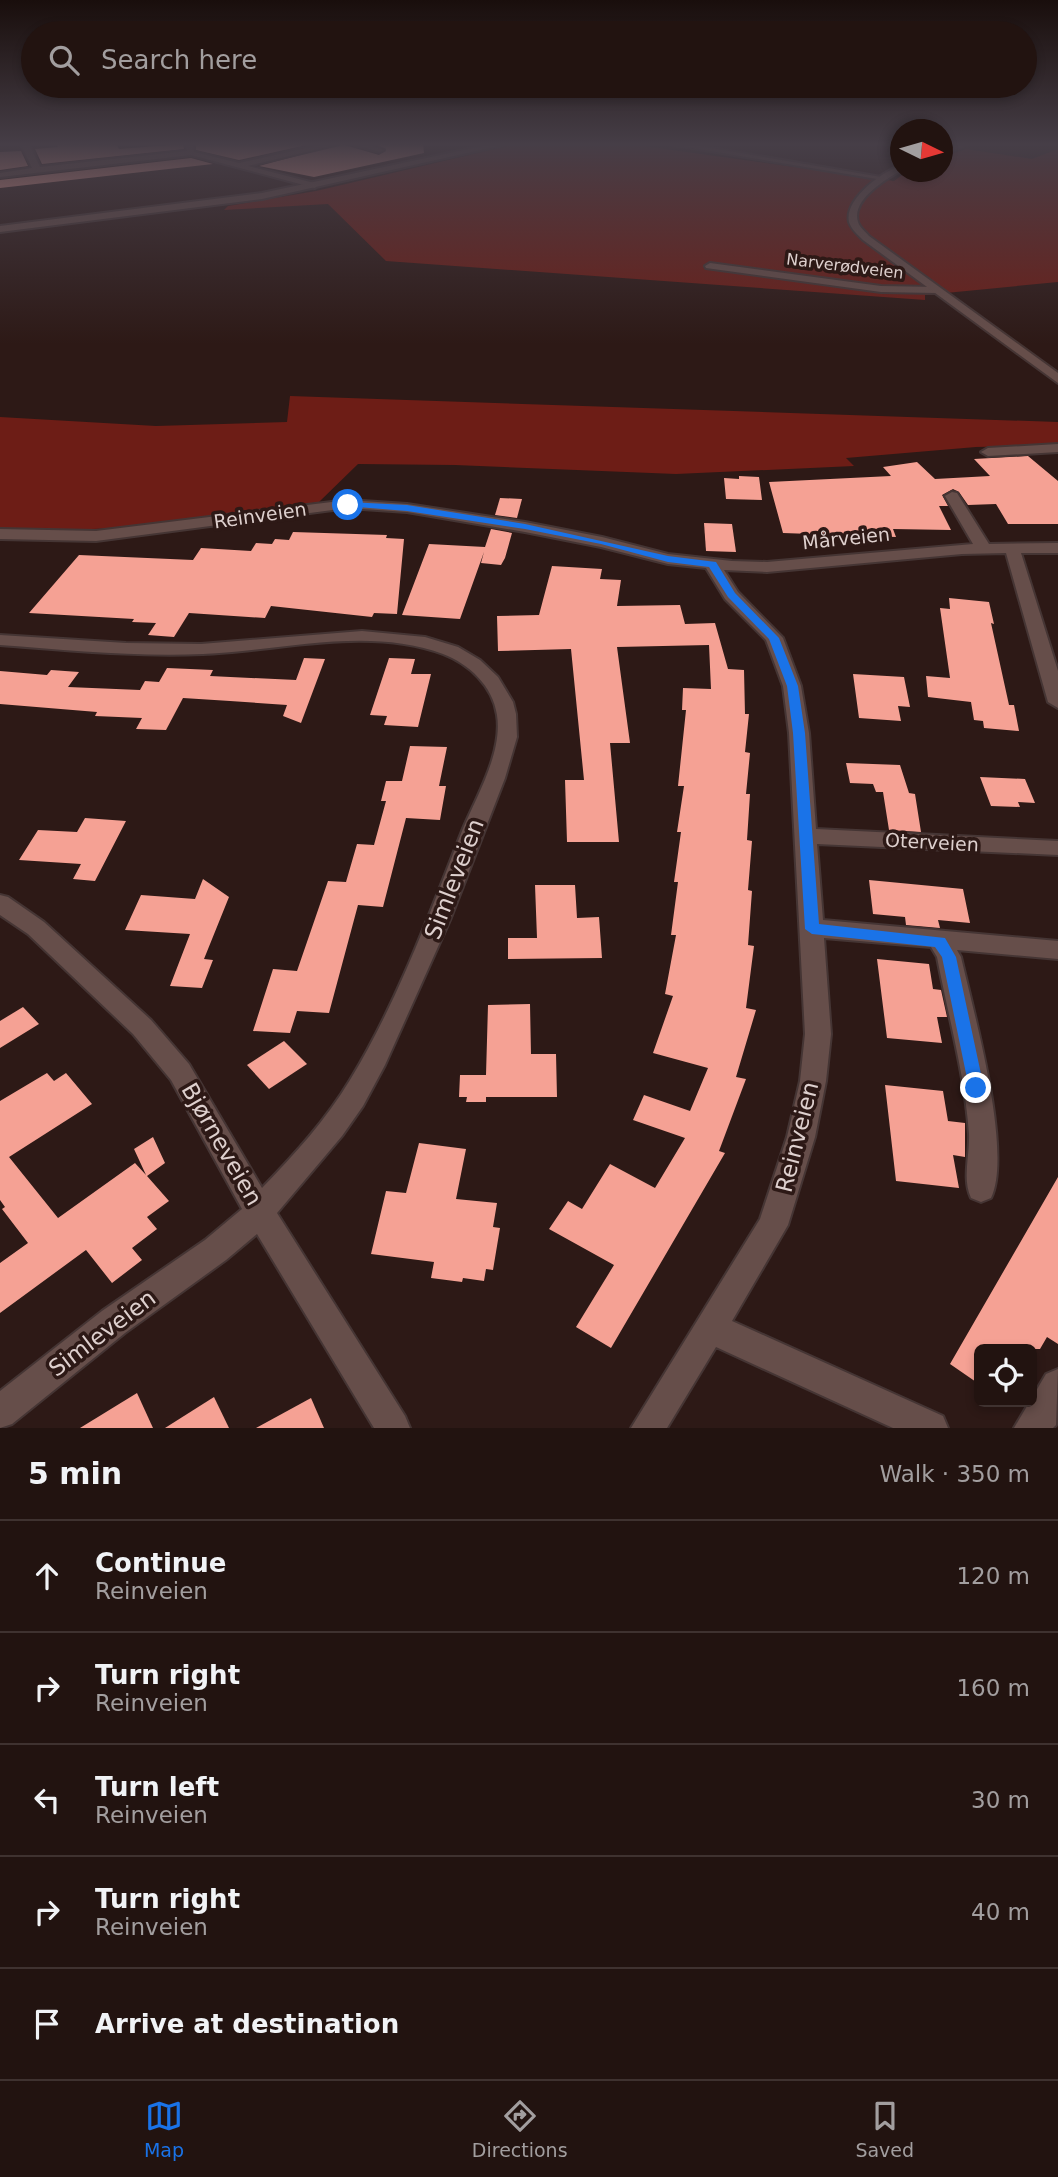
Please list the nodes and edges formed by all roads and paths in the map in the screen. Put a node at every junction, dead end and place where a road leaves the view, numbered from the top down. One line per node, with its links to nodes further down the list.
1 (146, 211): 3 (street)
2 (856, 211): 5 (street, Narverødveien)
3 (0, 229)
4 (710, 266): 5 (street, Narverødveien)
5 (936, 290): 6 (street, Narverødveien)
6 (1058, 379)
7 (1058, 448): 8 (street)
8 (988, 452)
9 (952, 496): 13 (street)
10 (0, 534): 14 (street, Reinveien)
11 (1012, 548): 12 (street, Mårveien); 13 (street, Mårveien); 16 (street)
12 (1058, 548)
13 (984, 549): 14 (street, Mårveien)
14 (712, 564): 17 (street, Reinveien)
15 (0, 640): 24 (street, Simleveien)
16 (1058, 702)
17 (806, 836): 18 (street, Oterveien); 20 (street, Reinveien)
18 (1058, 848)
19 (0, 903): 24 (street, Bjørneveien)
20 (812, 929): 21 (street); 25 (street, Reinveien)
21 (940, 942): 22 (street); 23 (street)
22 (1058, 950)
23 (981, 1189)
24 (260, 1211): 27 (street, Simleveien); 28 (street, Bjørneveien)
25 (710, 1328): 29 (street, Reinveien); 30 (street)
26 (1058, 1386): 31 (street)
27 (0, 1412)
28 (393, 1428)
29 (648, 1428)
30 (931, 1428)
31 (1031, 1428)

